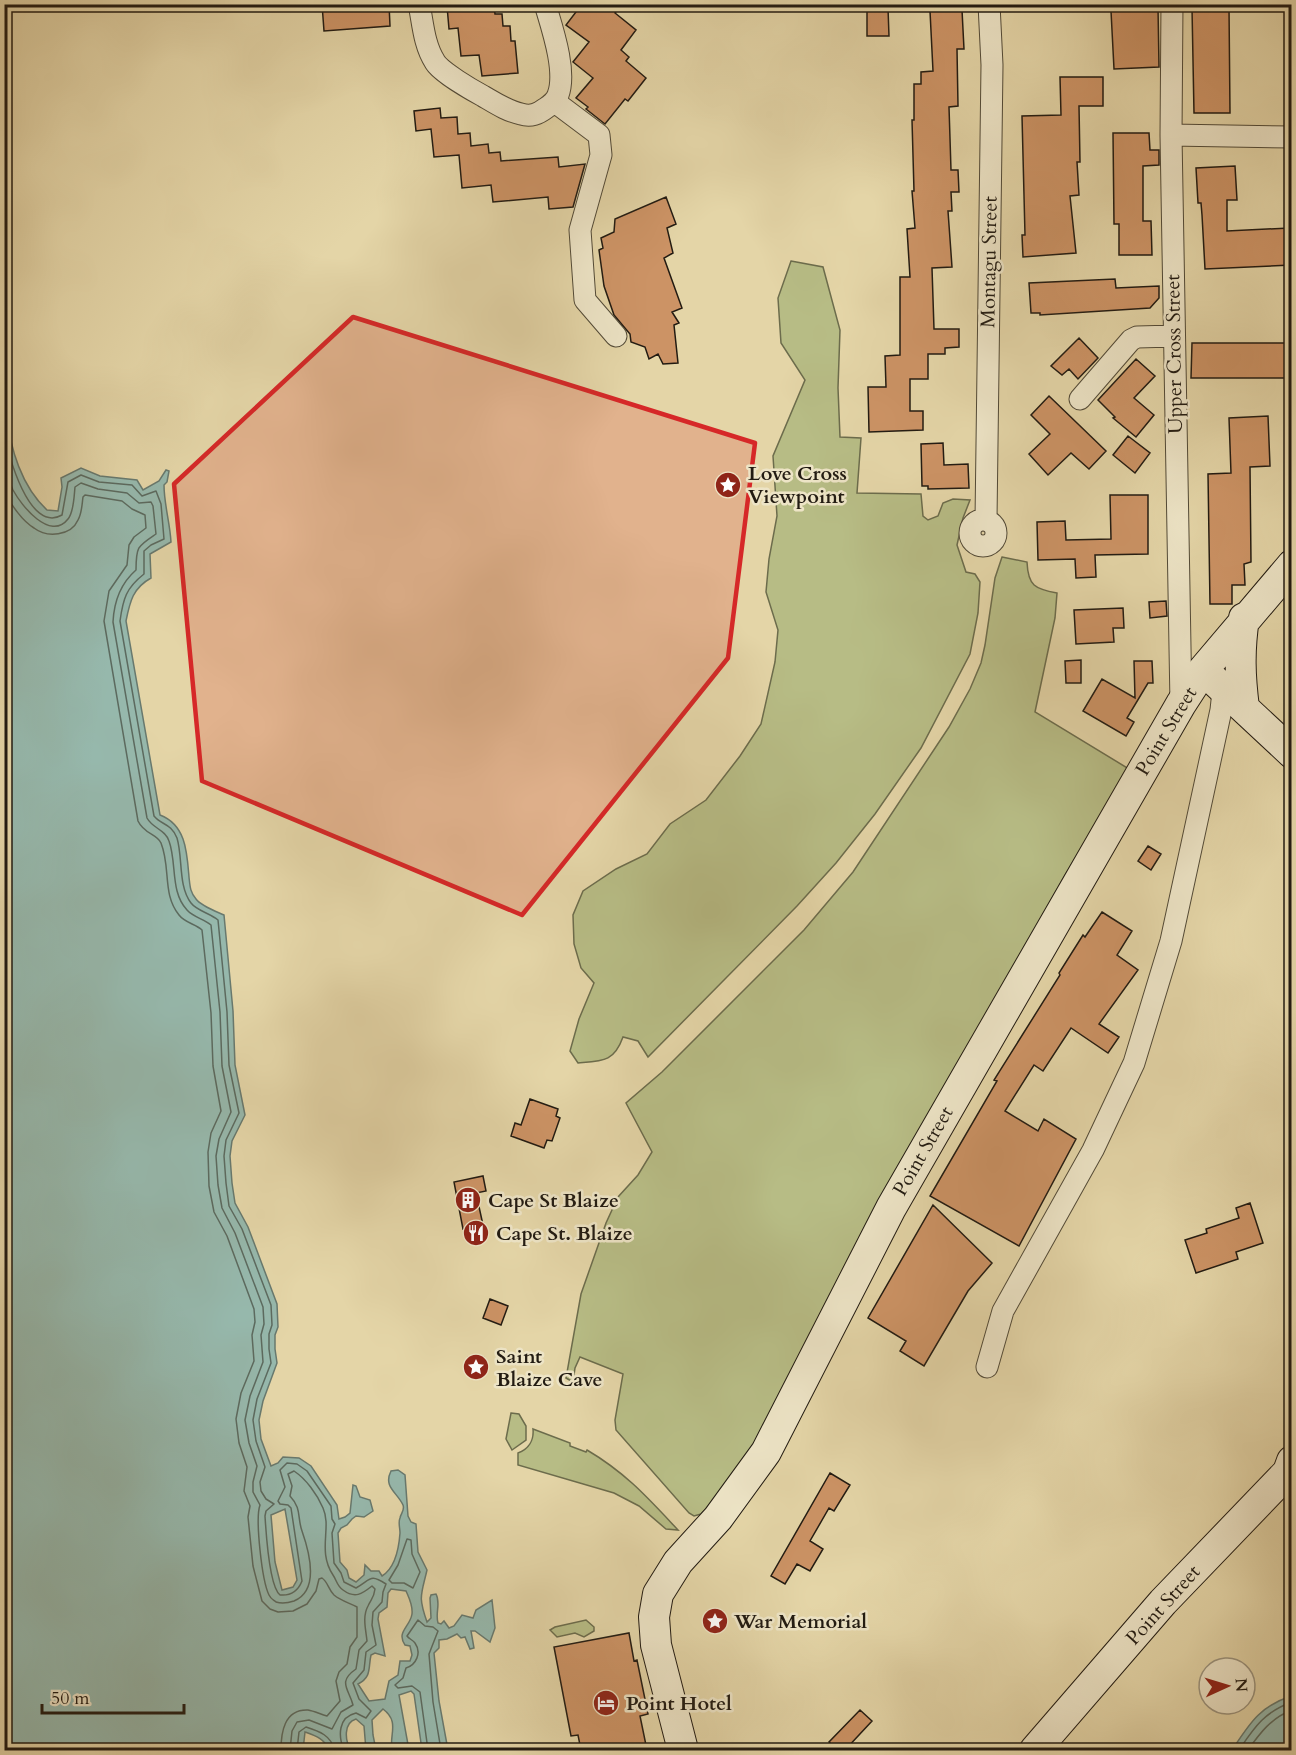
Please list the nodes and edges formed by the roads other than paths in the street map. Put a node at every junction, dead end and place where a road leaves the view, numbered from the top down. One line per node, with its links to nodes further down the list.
1 (419, 4): 5 (street)
2 (545, 4): 5 (street)
3 (990, 4): 11 (street, Montagu Street)
4 (1172, 4): 6 (street, Upper Cross Street)
5 (555, 102): 8 (street)
6 (1171, 135): 7 (street); 9 (street, Upper Cross Street)
7 (1292, 137)
8 (616, 336)
9 (1174, 336): 10 (street); 15 (street, Upper Cross Street)
10 (1080, 399)
11 (986, 520)
12 (1292, 565): 13 (street, Point Street)
13 (1242, 632): 14 (street, Point Street); 14 (street)
14 (1223, 690): 15 (street, Point Street); 16 (street); 17 (street)
15 (1181, 704): 19 (street, Point Street)
16 (1292, 753)
17 (987, 1367)
18 (1292, 1461): 20 (street, Point Street)
19 (683, 1750)
20 (1035, 1750)

